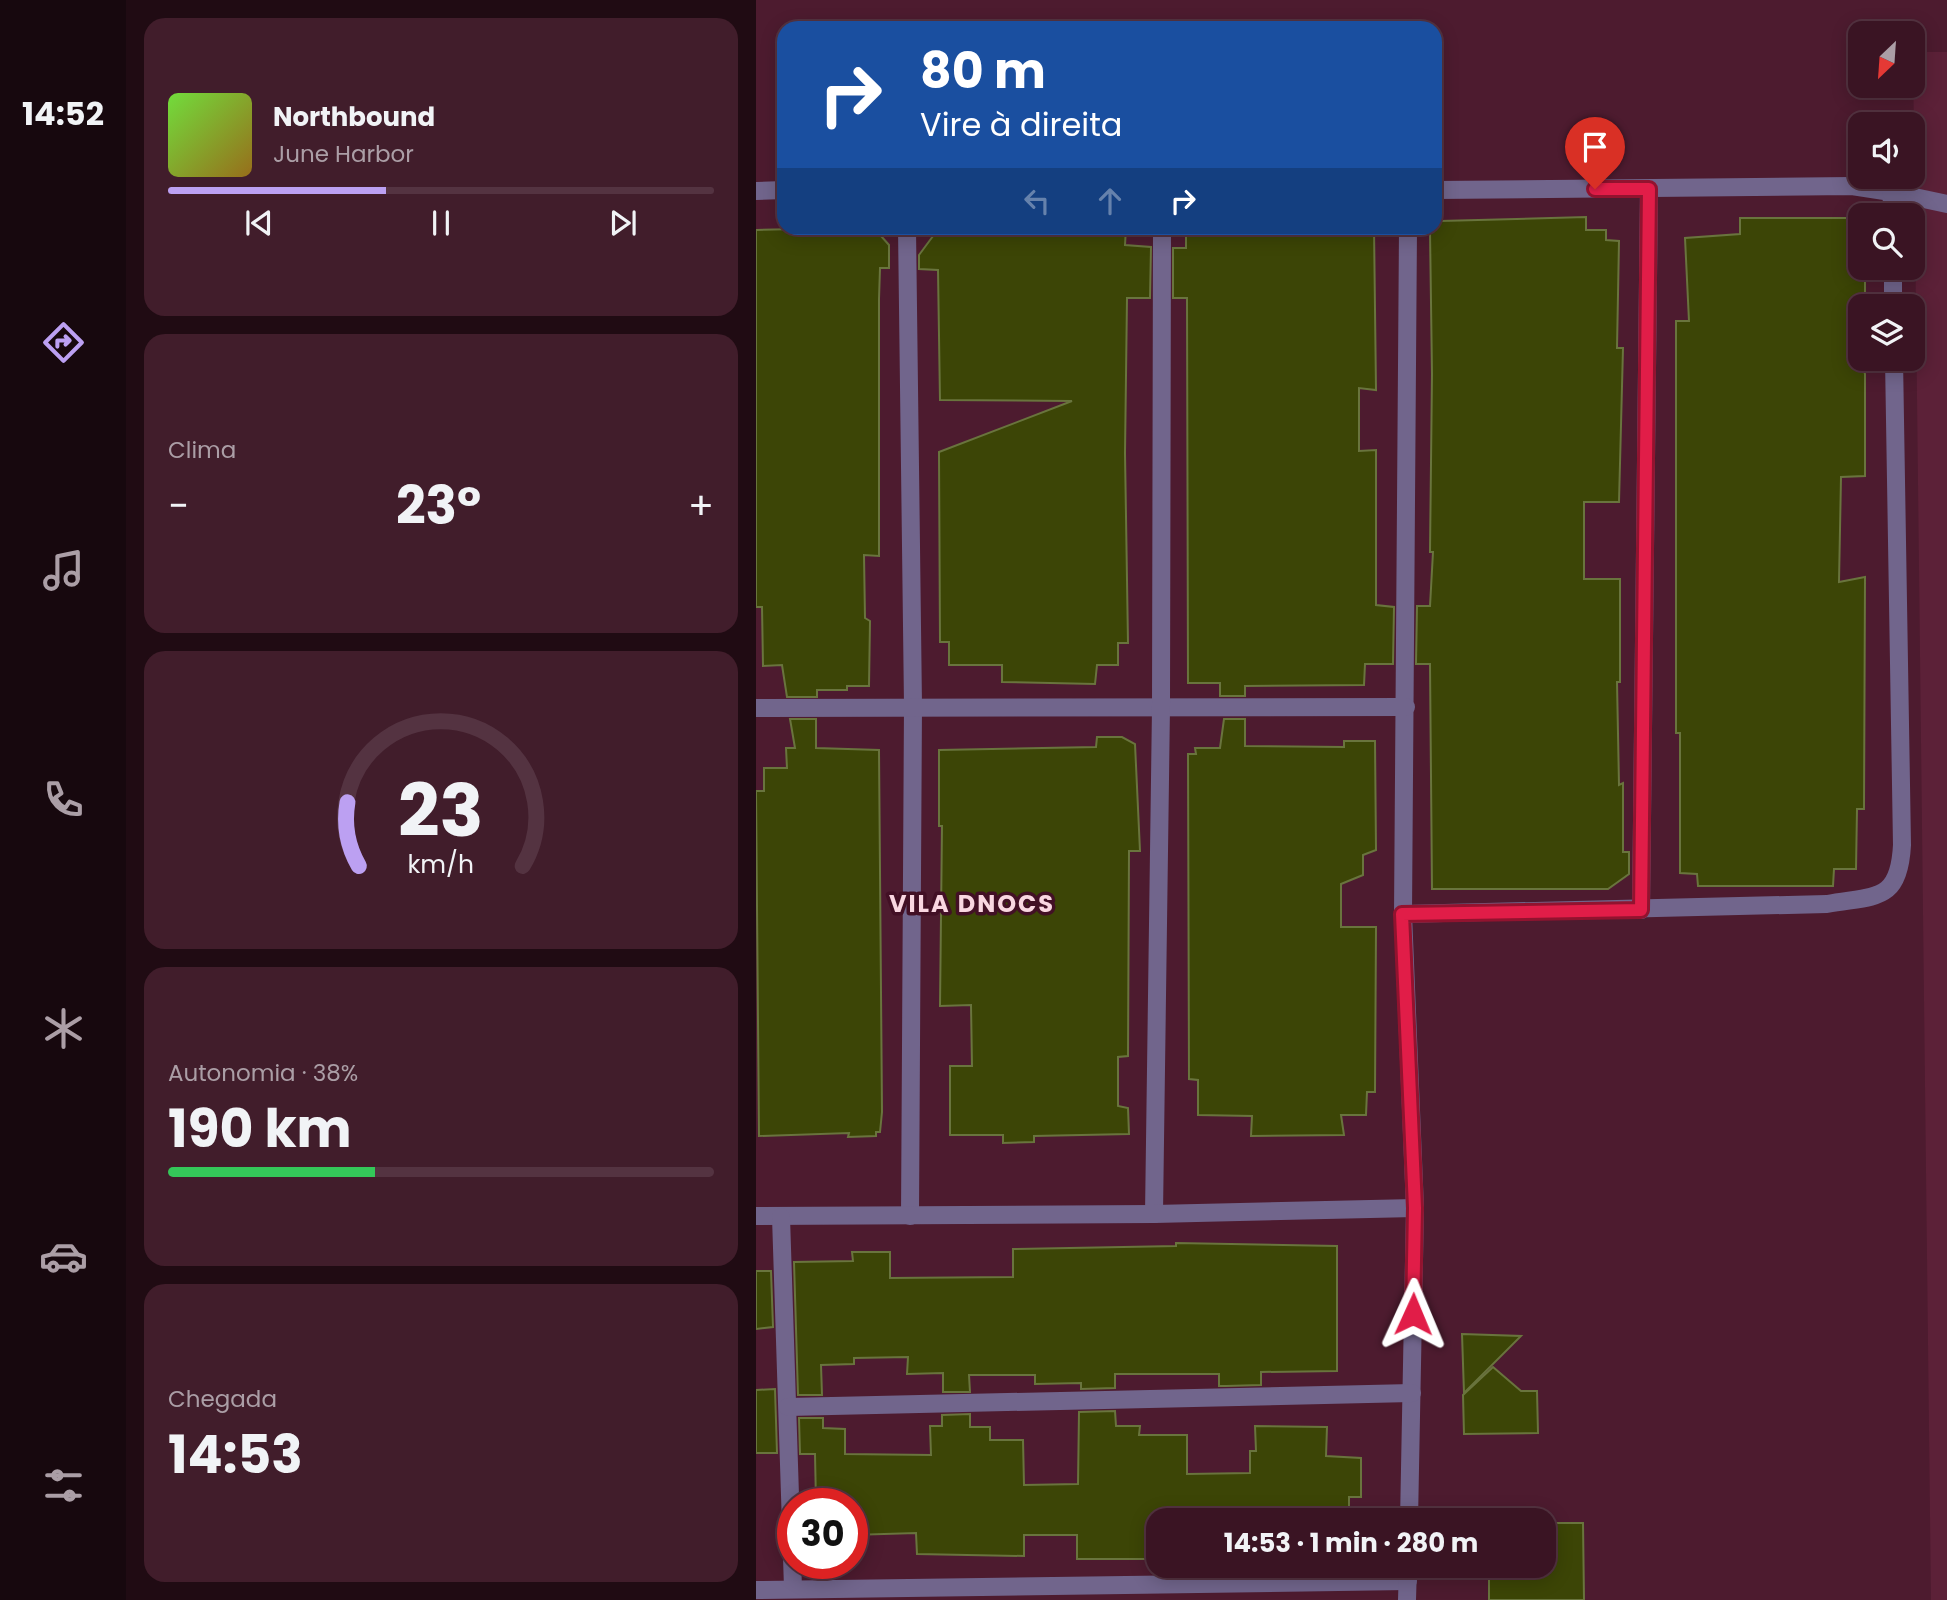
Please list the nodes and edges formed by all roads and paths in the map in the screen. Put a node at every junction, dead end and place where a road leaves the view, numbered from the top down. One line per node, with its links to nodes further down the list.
1 (1649, 189): 3 (street); 5 (street); 16 (street)
2 (777, 190): 4 (street)
3 (1442, 190)
4 (756, 191)
5 (1891, 192): 6 (street); 7 (street)
6 (1891, 203)
7 (1947, 204)
8 (907, 235): 12 (street)
9 (1162, 235): 13 (street)
10 (1408, 235): 14 (street)
11 (1894, 371): 16 (street)
12 (913, 705): 13 (street); 15 (street); 21 (street)
13 (1161, 707): 14 (street); 19 (street)
14 (1406, 707): 17 (street)
15 (756, 708)
16 (1641, 910): 17 (street)
17 (1402, 914): 18 (street)
18 (1415, 1208): 19 (street); 23 (street)
19 (1154, 1214): 21 (street)
20 (756, 1216): 22 (street)
21 (909, 1216): 22 (street)
22 (780, 1217): 24 (street)
23 (1412, 1393): 24 (street); 25 (street)
24 (788, 1407): 28 (street)
25 (1409, 1508)
26 (1232, 1578): 28 (street)
27 (1408, 1578): 30 (street)
28 (793, 1588): 29 (street)
29 (756, 1590)
30 (1407, 1600)

